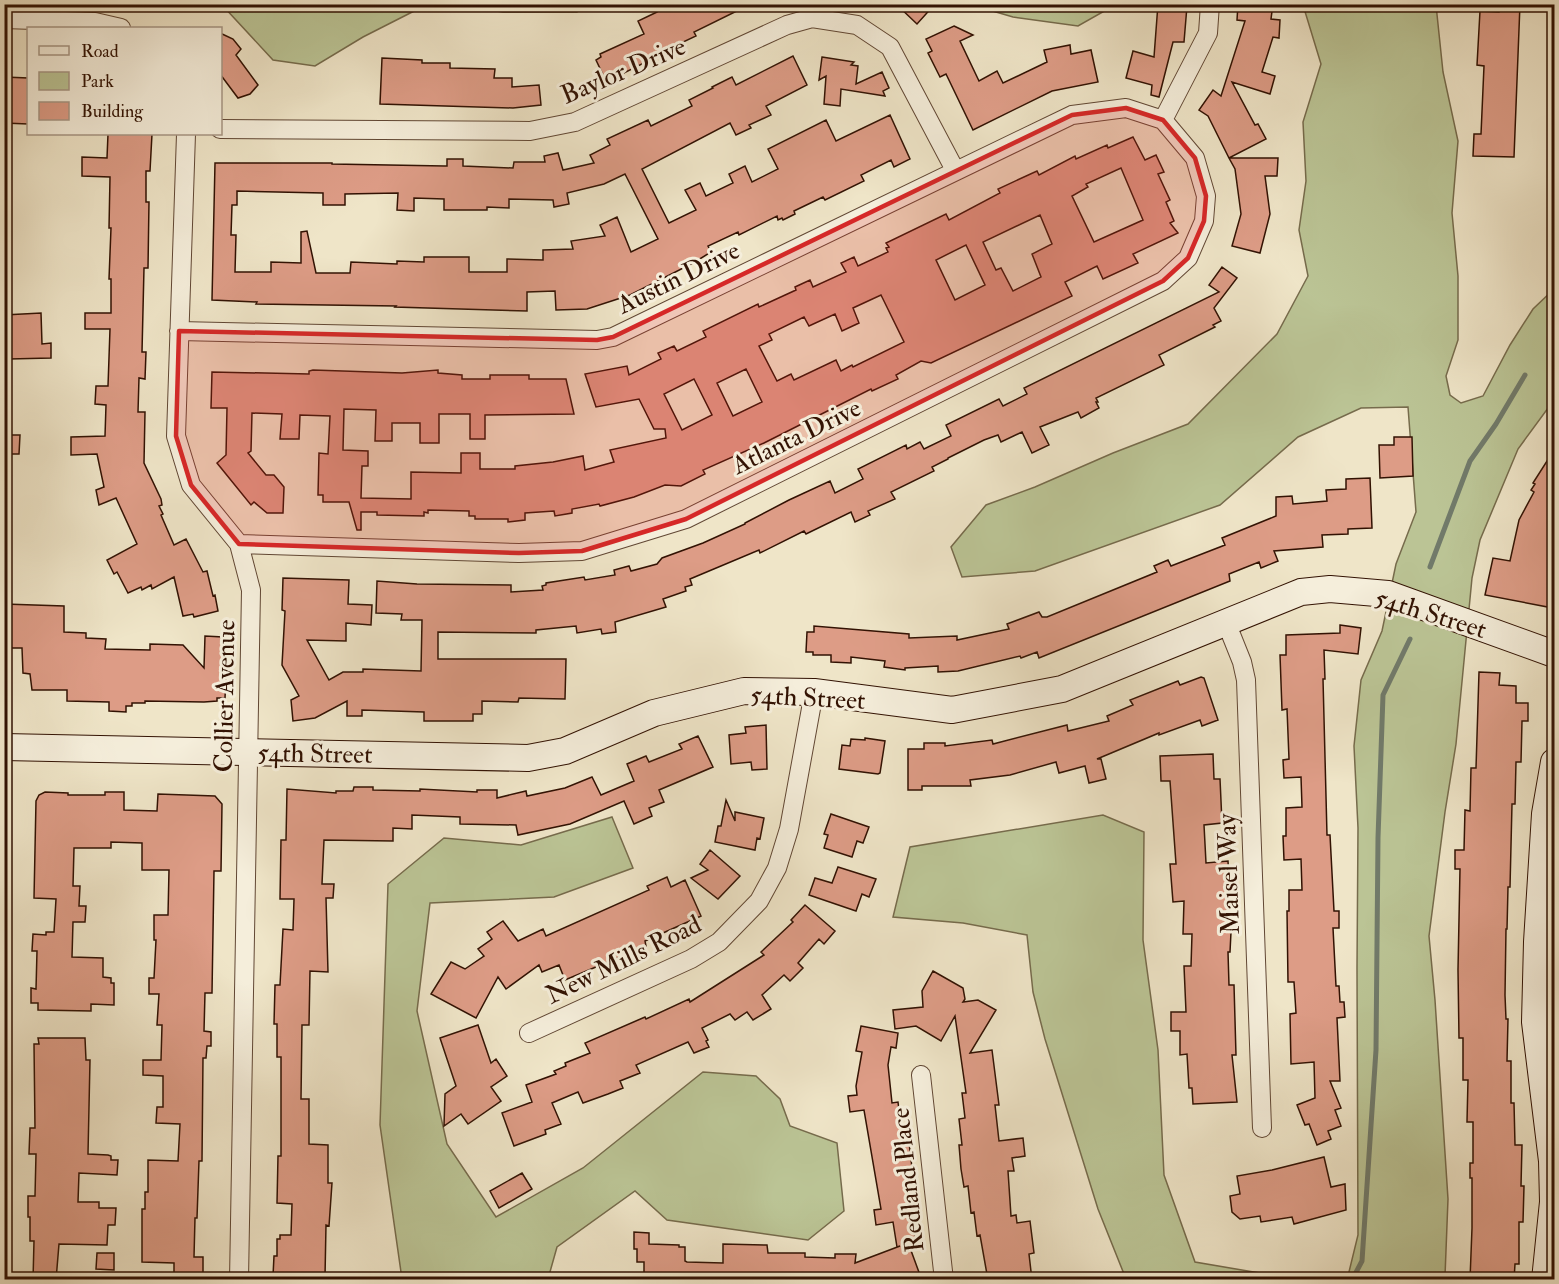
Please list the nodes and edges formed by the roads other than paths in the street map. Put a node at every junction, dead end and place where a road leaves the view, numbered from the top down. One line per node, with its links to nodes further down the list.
1 (1210, 4): 6 (street)
2 (812, 11): 7 (street, Baylor Drive); 9 (street, Baylor Drive)
3 (81, 13): 4 (street); 5 (street)
4 (4, 19)
5 (118, 27)
6 (1163, 120): 9 (street, Austin Drive); 11 (street, Atlanta Drive)
7 (222, 129)
8 (186, 135): 10 (street, Collier Avenue)
9 (955, 170): 10 (street, Austin Drive)
10 (179, 331): 11 (street, Collier Avenue)
11 (240, 544): 16 (street, Collier Avenue)
12 (1226, 622): 13 (street, 54th Street); 14 (street, 54th Street); 20 (street, Maisel Way)
13 (1554, 654)
14 (814, 692): 16 (street, 54th Street); 18 (street, New Mills Road)
15 (4, 747): 16 (street, 54th Street)
16 (249, 751): 21 (street, Collier Avenue)
17 (1554, 762): 23 (street)
18 (529, 1033)
19 (921, 1075): 22 (street, Redland Place)
20 (1262, 1128)
21 (239, 1280)
22 (944, 1280)
23 (1545, 1280)

